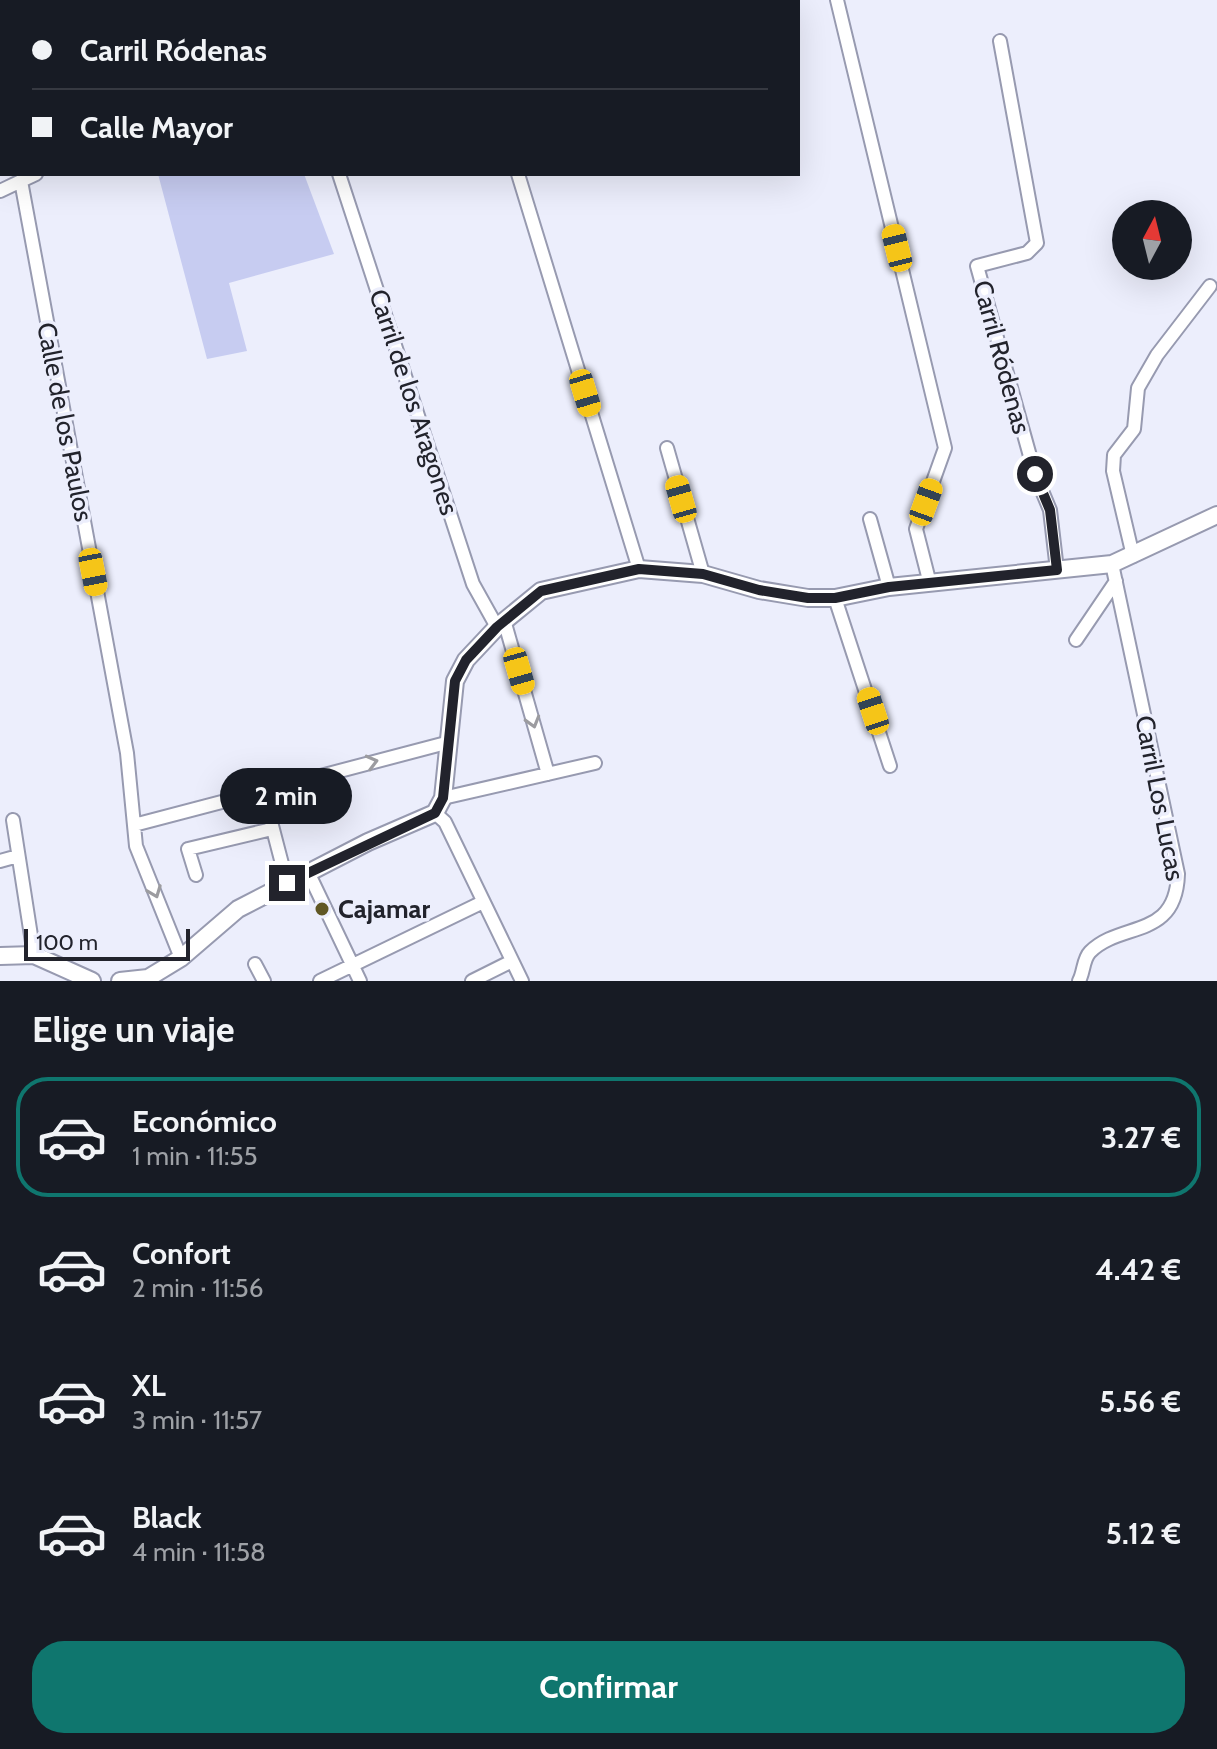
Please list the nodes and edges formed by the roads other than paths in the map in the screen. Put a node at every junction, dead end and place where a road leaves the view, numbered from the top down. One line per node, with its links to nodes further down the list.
1 (837, 0): 18 (street)
2 (1000, 41): 15 (street, Carril Ródenas)
3 (32, 176): 6 (street)
4 (340, 176): 21 (street, Carril de los Aragones)
5 (519, 176): 14 (street)
6 (21, 181): 7 (street); 30 (street, Calle de los Paulos)
7 (0, 191)
8 (1210, 286): 12 (street)
9 (667, 448): 16 (street)
10 (1217, 515): 12 (street)
11 (870, 519): 19 (street)
12 (1133, 556): 13 (street)
13 (1112, 564): 15 (street); 17 (street, Carril Los Lucas)
14 (639, 569): 16 (street); 21 (street)
15 (1057, 570): 18 (street)
16 (703, 574): 20 (street)
17 (1116, 581): 22 (street); 51 (street, Carril Los Lucas)
18 (930, 584): 19 (street)
19 (889, 587): 20 (street)
20 (835, 598): 25 (street)
21 (501, 624): 23 (street); 26 (street, Carril de los Aragones, one-way to 26)
22 (1076, 640)
23 (446, 743): 27 (street, one-way to 23); 28 (street)
24 (595, 763): 26 (street)
25 (890, 766)
26 (548, 774): 28 (street)
27 (263, 791): 30 (street); 31 (street)
28 (439, 806): 34 (street); 37 (street)
29 (13, 820): 32 (street)
30 (134, 825): 40 (street, Calle de los Paulos, one-way to 40)
31 (272, 829): 35 (street); 36 (street)
32 (18, 856): 33 (street); 38 (street)
33 (0, 861)
34 (308, 872): 36 (street); 43 (street)
35 (196, 875)
36 (287, 883): 40 (street)
37 (483, 902): 41 (street); 43 (street)
38 (34, 955): 39 (street); 44 (street)
39 (0, 956)
40 (181, 958): 45 (street)
41 (512, 961): 49 (street); 50 (street)
42 (255, 964): 46 (street)
43 (353, 965): 47 (street); 48 (street)
44 (92, 981)
45 (120, 981)
46 (264, 981)
47 (320, 981)
48 (360, 981)
49 (472, 981)
50 (522, 981)
51 (1079, 981)

